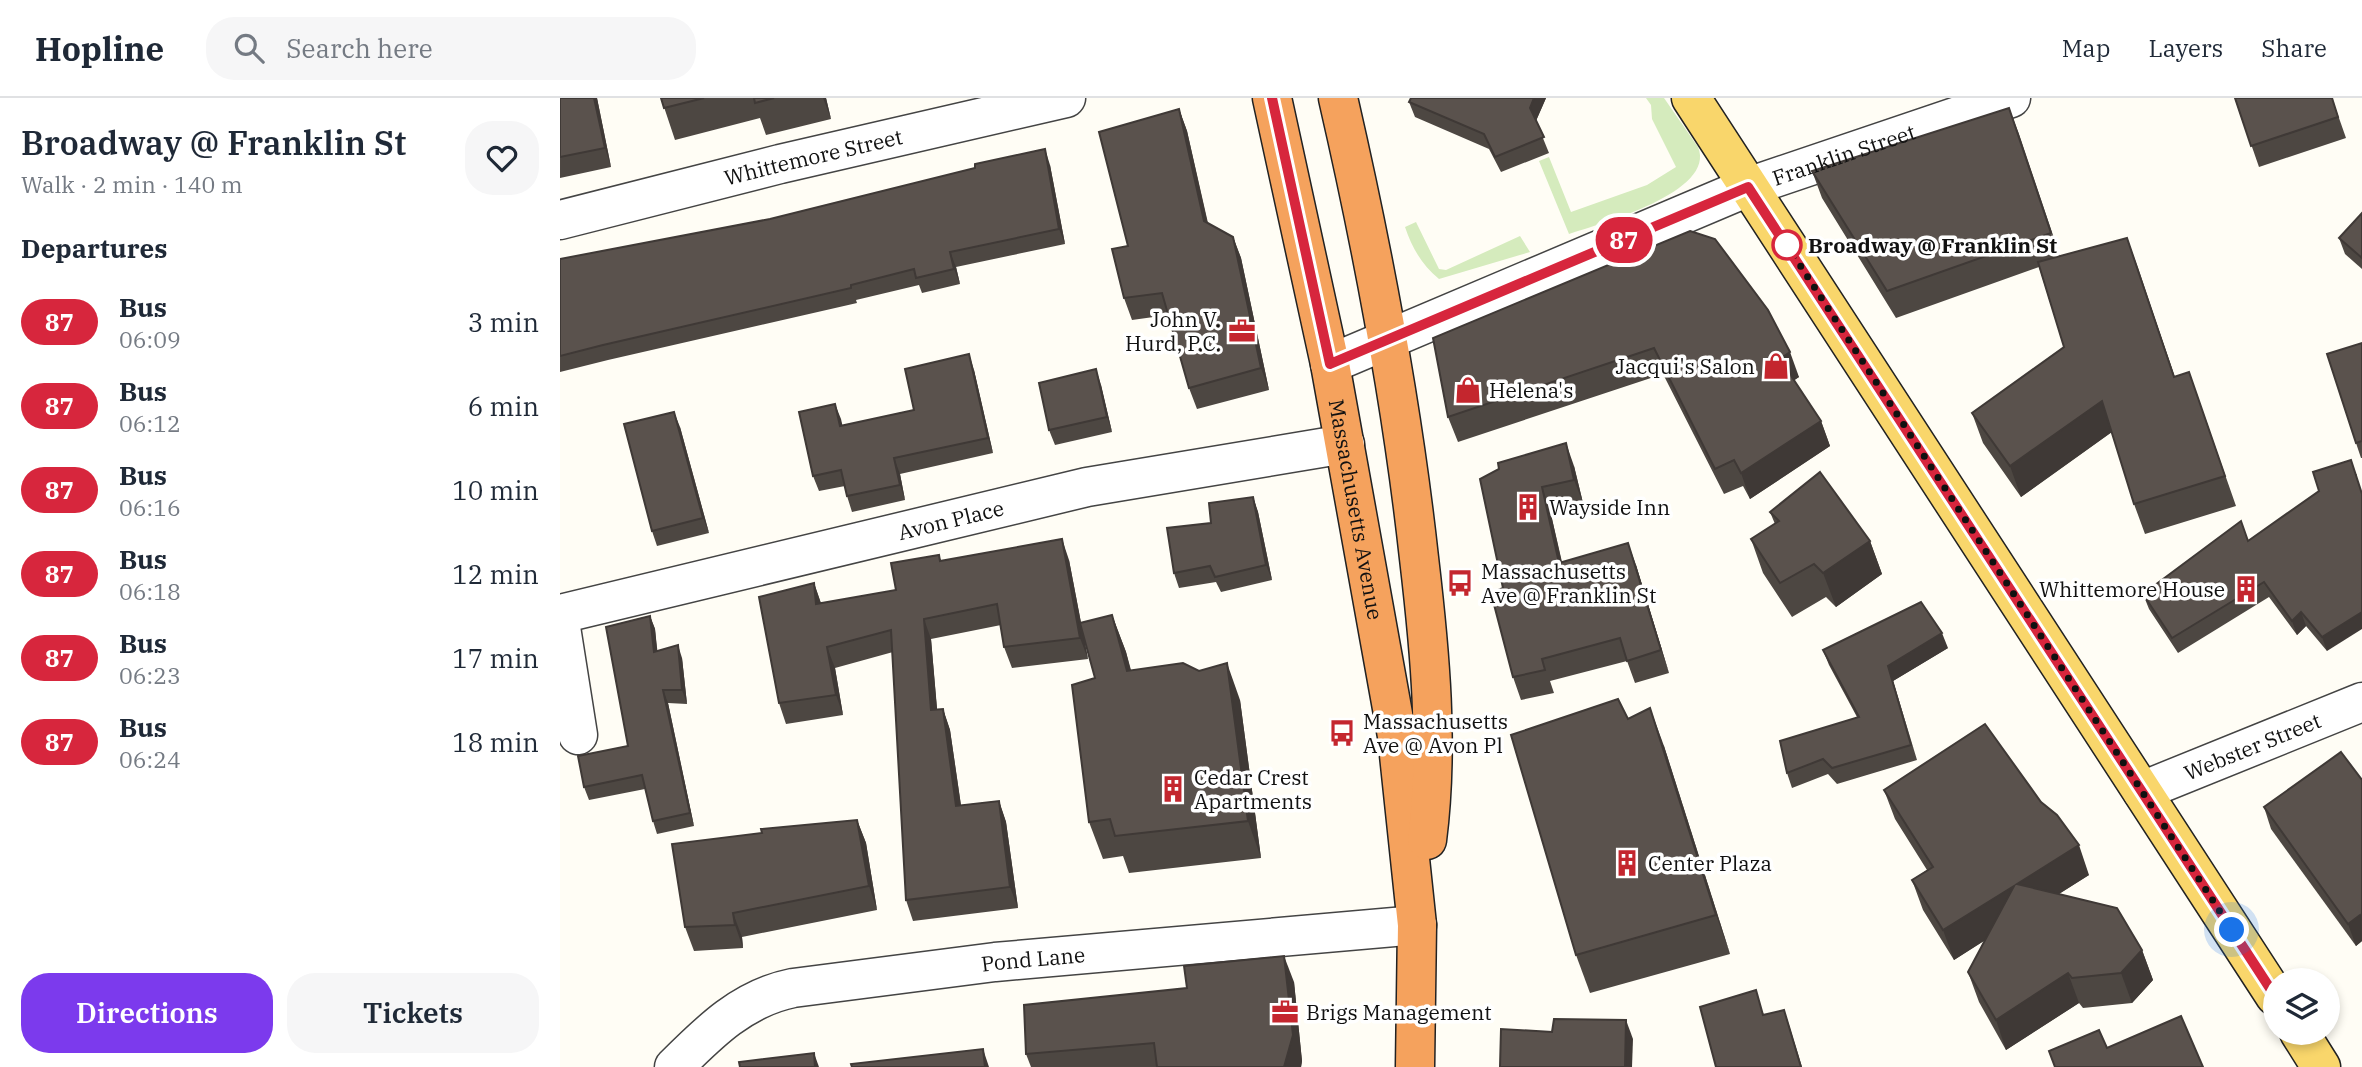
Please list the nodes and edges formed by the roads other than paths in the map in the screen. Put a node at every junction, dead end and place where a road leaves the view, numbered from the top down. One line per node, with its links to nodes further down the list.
1 (1066, 98): 7 (street, Whittemore Street)
2 (1272, 98): 9 (highway, Massachusetts Avenue)
3 (1339, 98): 8 (highway, Massachusetts Avenue)
4 (1691, 98): 6 (main road)
5 (2011, 98): 6 (street, Franklin Street)
6 (1748, 187): 8 (street, Franklin Street); 15 (main road)
7 (560, 220)
8 (1389, 339): 9 (street, Franklin Street); 16 (highway, Massachusetts Avenue)
9 (1330, 364): 10 (highway, Massachusetts Avenue)
10 (1345, 444): 11 (street, Avon Place); 16 (highway, Massachusetts Avenue)
11 (560, 614)
12 (560, 621): 14 (street)
13 (2362, 702): 15 (street, Webster Street)
14 (578, 735)
15 (2141, 791): 17 (main road)
16 (1417, 925): 19 (street, Pond Lane); 20 (highway, Massachusetts Avenue)
17 (2263, 978)
18 (2307, 1045): 21 (main road)
19 (674, 1067)
20 (1415, 1067)
21 (2321, 1067)

